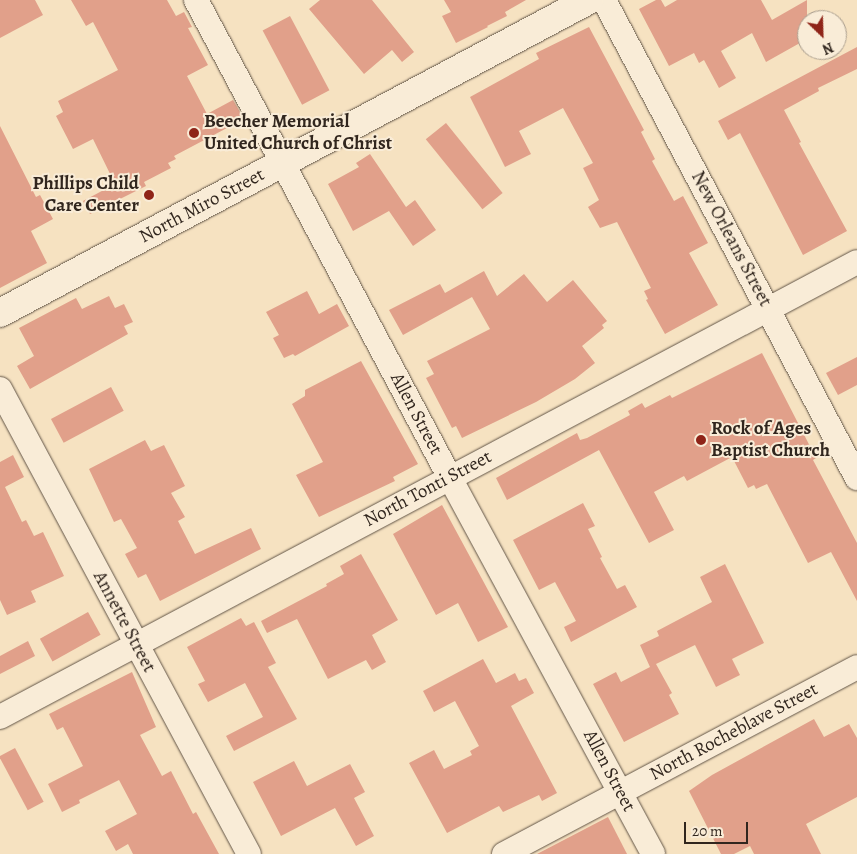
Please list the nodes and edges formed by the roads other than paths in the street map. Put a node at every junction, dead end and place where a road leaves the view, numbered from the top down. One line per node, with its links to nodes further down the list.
1 (196, 0): 4 (street, Allen Street)
2 (589, 0): 4 (street, North Miro Street)
3 (604, 0): 6 (street, New Orleans Street)
4 (283, 163): 7 (street, North Miro Street); 9 (street, Allen Street)
5 (857, 262): 6 (street, North Tonti Street)
6 (768, 309): 9 (street, North Tonti Street); 10 (street, New Orleans Street)
7 (0, 313)
8 (0, 389): 11 (street, Annette Street)
9 (450, 478): 11 (street, North Tonti Street); 14 (street, Allen Street)
10 (857, 478)
11 (136, 644): 13 (street, North Tonti Street); 15 (street, Annette Street)
12 (857, 667): 14 (street, North Rocheblave Street)
13 (0, 717)
14 (620, 792): 16 (street, North Rocheblave Street); 17 (street, Allen Street)
15 (249, 854)
16 (504, 854)
17 (653, 854)

